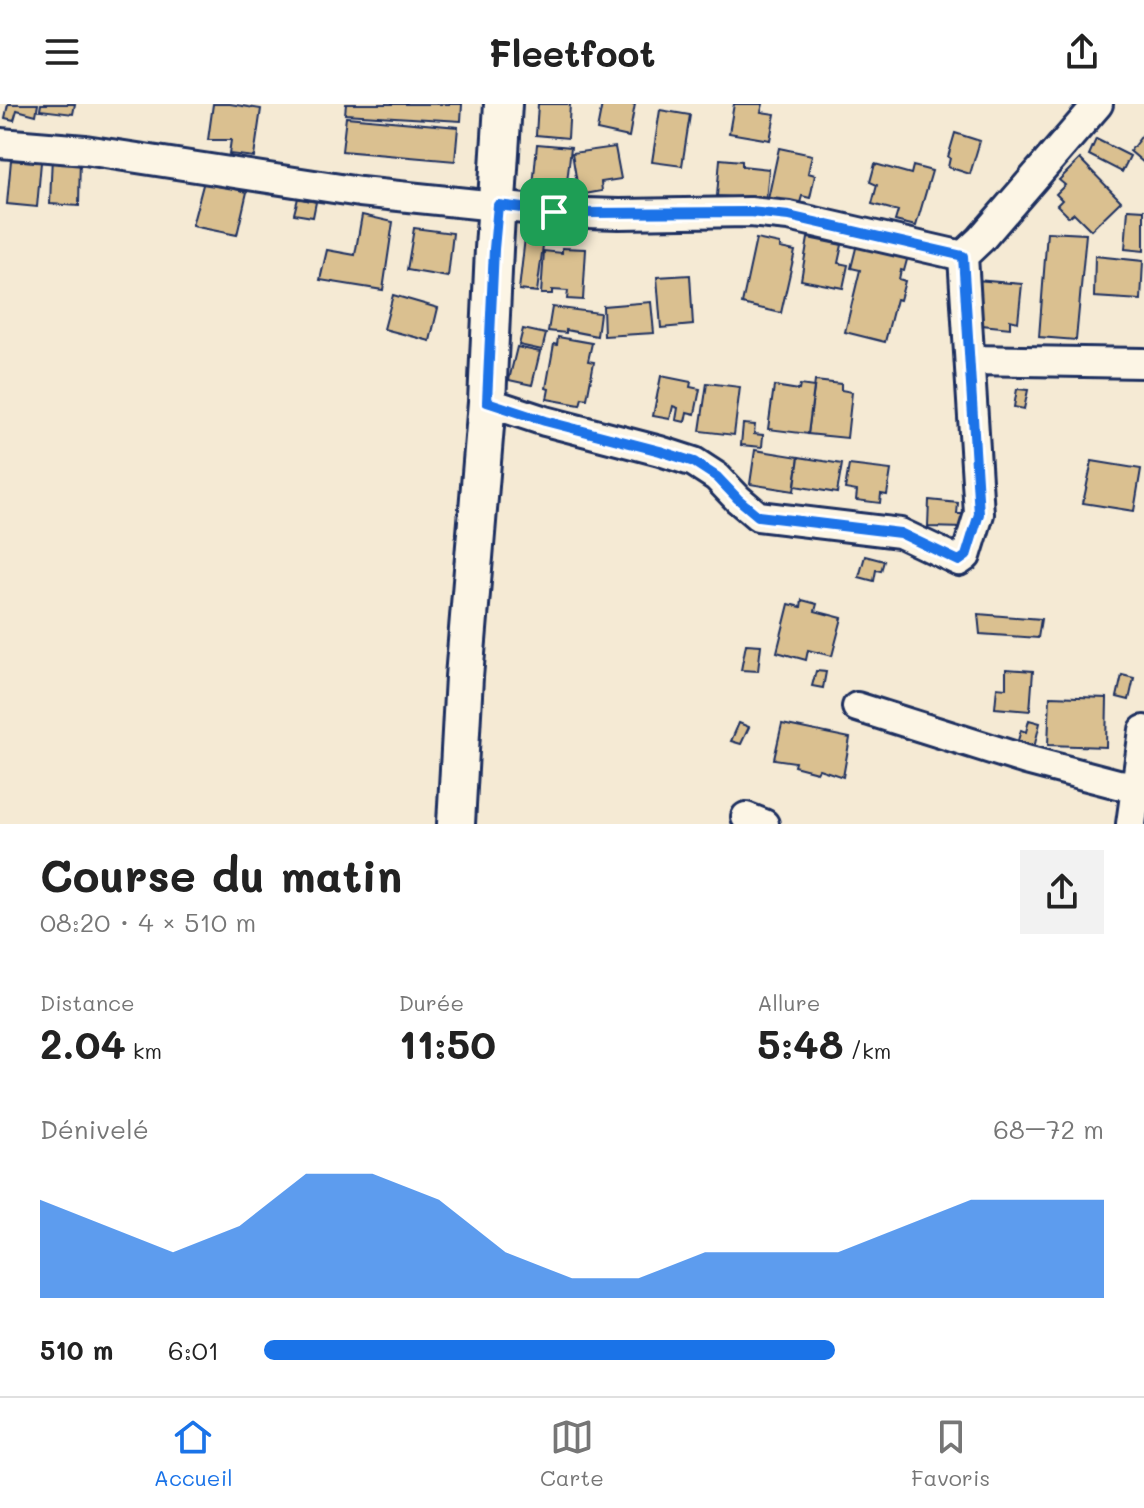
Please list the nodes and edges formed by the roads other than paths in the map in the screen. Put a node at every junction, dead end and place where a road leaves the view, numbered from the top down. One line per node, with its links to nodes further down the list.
1 (503, 104): 4 (main road)
2 (1098, 104): 5 (street)
3 (0, 143): 4 (street)
4 (498, 205): 5 (street); 8 (main road)
5 (963, 256): 6 (street)
6 (970, 360): 7 (street); 8 (street)
7 (1144, 363)
8 (487, 402): 12 (main road)
9 (857, 707): 11 (street)
10 (1144, 730): 11 (street)
11 (1136, 786): 13 (street)
12 (456, 824)
13 (1131, 824)

